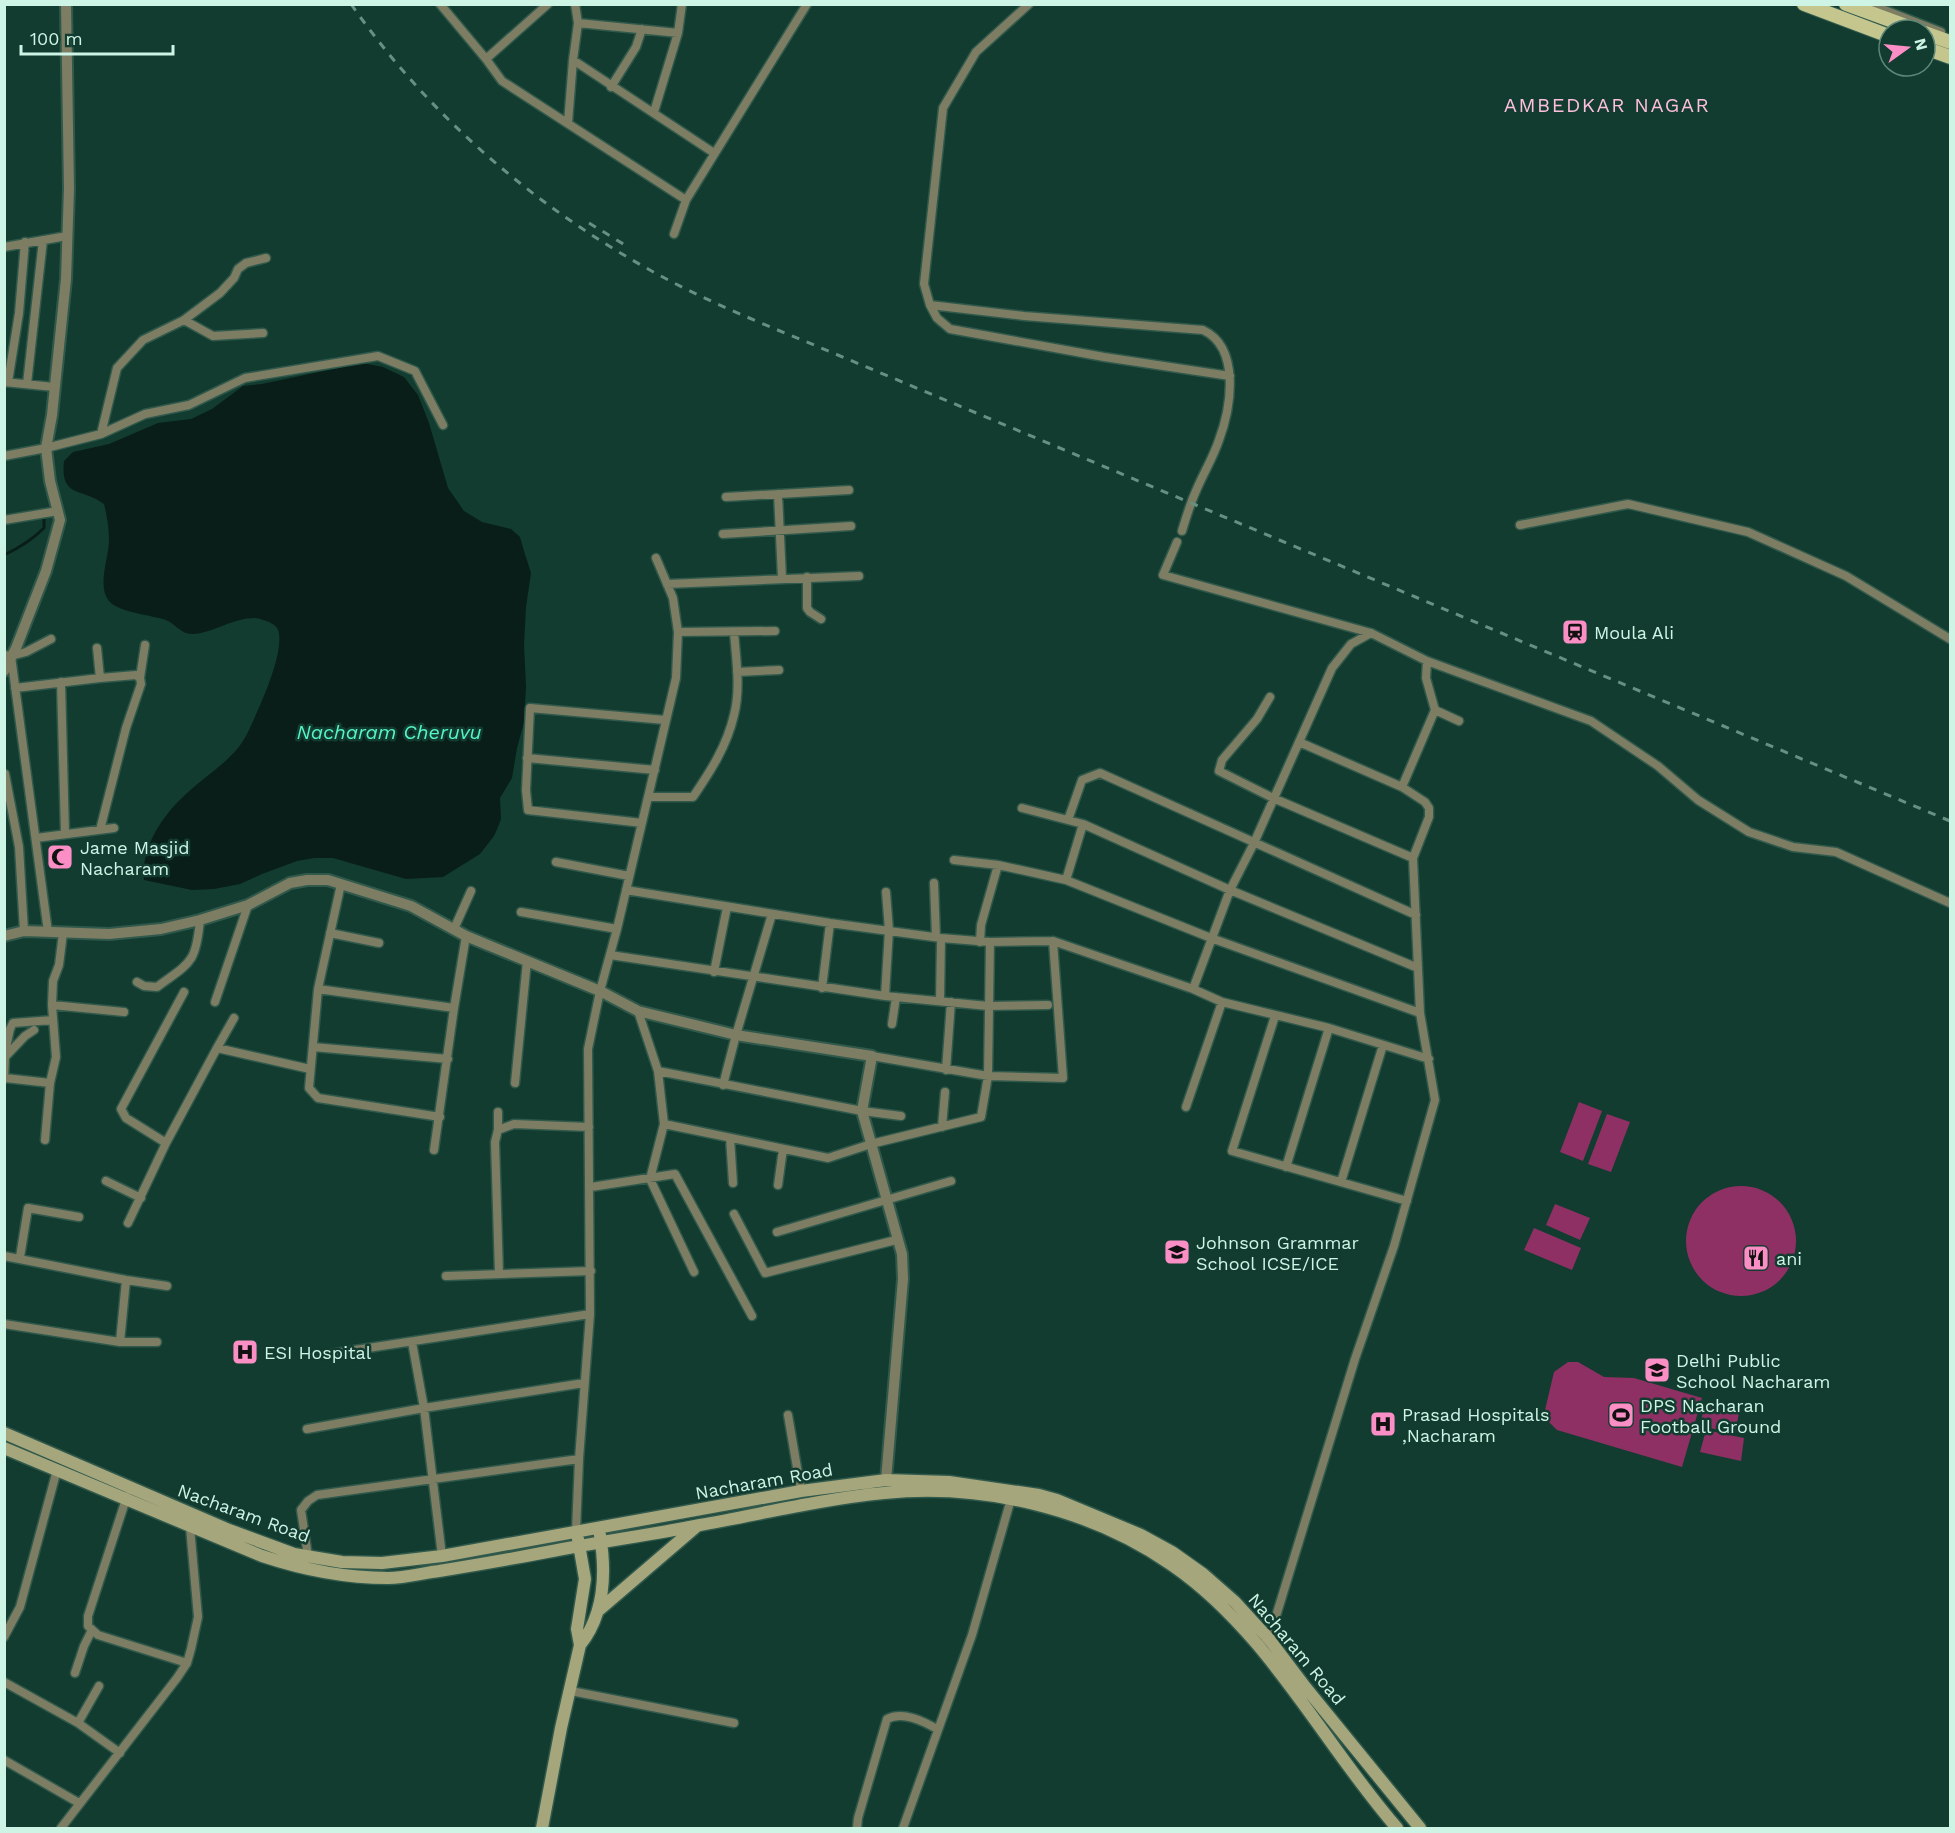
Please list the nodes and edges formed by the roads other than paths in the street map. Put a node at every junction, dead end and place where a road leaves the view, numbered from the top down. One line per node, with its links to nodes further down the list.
1 (66, 4): 25 (street)
2 (440, 4): 17 (street)
3 (548, 4): 17 (street)
4 (575, 4): 12 (street)
5 (682, 4): 15 (street)
6 (807, 4): 22 (street)
7 (1029, 4): 30 (street)
8 (1804, 4): 14 (main road)
9 (1846, 4): 11 (main road)
10 (1869, 4): 16 (street)
11 (1884, 18)
12 (578, 23): 13 (street); 18 (street)
13 (642, 29): 15 (street); 19 (street)
14 (1877, 31)
15 (678, 33): 20 (street)
16 (1950, 36)
17 (486, 58): 21 (street)
18 (573, 60): 19 (street); 21 (street)
19 (611, 87): 20 (street)
20 (654, 112): 22 (street)
21 (568, 123): 23 (street)
22 (714, 153): 23 (street)
23 (686, 200): 24 (street)
24 (674, 234)
25 (67, 236): 26 (street); 36 (street)
26 (44, 240): 27 (street); 35 (street)
27 (26, 243): 28 (street); 34 (street)
28 (4, 247)
29 (266, 258): 31 (street)
30 (930, 305): 33 (street); 33 (street)
31 (184, 320): 32 (street); 38 (street)
32 (263, 333)
33 (1230, 376): 49 (street)
34 (6, 382): 35 (street)
35 (27, 384): 36 (street)
36 (54, 387): 39 (street)
37 (443, 425): 38 (street)
38 (101, 434): 39 (street)
39 (46, 448): 40 (street); 44 (street)
40 (4, 456)
41 (849, 489): 42 (street)
42 (778, 494): 43 (street); 48 (street)
43 (726, 497)
44 (58, 511): 45 (street); 66 (street)
45 (4, 520)
46 (1520, 525): 63 (street)
47 (852, 526): 48 (street)
48 (780, 530): 50 (street); 54 (street)
49 (1182, 531)
50 (723, 534)
51 (1177, 542): 61 (street)
52 (656, 558): 56 (street)
53 (859, 576): 55 (street)
54 (782, 578): 55 (street); 56 (street)
55 (807, 578): 57 (street)
56 (667, 584): 59 (street)
57 (821, 620)
58 (775, 631): 60 (street)
59 (678, 632): 60 (street); 77 (street)
60 (734, 632): 70 (street)
61 (1371, 633): 67 (street); 79 (street)
62 (51, 639): 66 (street)
63 (1950, 639)
64 (145, 645): 72 (street)
65 (97, 648): 71 (street)
66 (8, 655): 69 (street); 74 (street)
67 (1427, 661): 76 (street); 107 (street)
68 (779, 670): 70 (street)
69 (4, 671)
70 (737, 672): 84 (street)
71 (100, 678): 72 (street); 73 (street)
72 (140, 678): 91 (street)
73 (61, 682): 74 (street); 92 (street)
74 (15, 688): 93 (street)
75 (1270, 697): 85 (street)
76 (1435, 710): 78 (street); 83 (street)
77 (665, 720): 80 (street); 81 (street)
78 (1458, 722)
79 (1299, 741): 83 (street); 85 (street)
80 (527, 758): 81 (street); 88 (street)
81 (655, 770): 84 (street)
82 (5, 774): 118 (street)
83 (1402, 787): 95 (street)
84 (648, 797): 88 (street)
85 (1274, 798): 94 (street); 95 (street)
86 (1022, 808): 87 (street)
87 (1068, 820): 89 (street); 94 (street)
88 (642, 823): 99 (street)
89 (1083, 824): 100 (street); 104 (street)
90 (114, 828): 91 (street)
91 (100, 830): 92 (street)
92 (65, 833): 93 (street)
93 (36, 838): 119 (street)
94 (1254, 843): 104 (street); 112 (street)
95 (1413, 858): 112 (street)
96 (954, 860): 98 (street)
97 (556, 862): 99 (street)
98 (998, 866): 100 (street); 127 (street)
99 (629, 876): 103 (street)
100 (1066, 880): 124 (street)
101 (341, 884): 108 (street); 115 (street); 121 (street)
102 (934, 884): 123 (street)
103 (626, 890): 109 (street); 116 (street)
104 (1230, 890): 124 (street); 132 (street)
105 (471, 891): 115 (street)
106 (886, 892): 117 (street)
107 (1950, 903)
108 (248, 905): 113 (street); 144 (street)
109 (728, 907): 111 (street); 133 (street)
110 (521, 912): 116 (street)
111 (772, 914): 114 (street); 134 (street)
112 (1416, 915): 132 (street)
113 (200, 920): 120 (street); 135 (street)
114 (830, 923): 117 (street); 136 (street)
115 (454, 929): 122 (street)
116 (617, 929): 130 (street)
117 (889, 930): 123 (street); 141 (street)
118 (24, 932): 119 (street); 125 (street)
119 (48, 932): 120 (street)
120 (63, 933): 147 (street)
121 (330, 933): 129 (street); 137 (street)
122 (466, 936): 131 (street); 150 (street)
123 (939, 938): 127 (street); 143 (street)
124 (1211, 938): 138 (street); 153 (street)
125 (5, 939)
126 (1053, 941): 128 (street); 138 (street); 171 (street)
127 (980, 942): 128 (street)
128 (990, 942): 149 (street)
129 (379, 943)
130 (609, 955): 133 (street); 139 (street)
131 (527, 961): 139 (street); 174 (street)
132 (1418, 968): 153 (street)
133 (714, 972): 134 (street)
134 (755, 976): 136 (street); 160 (street)
135 (137, 982)
136 (822, 988): 141 (street)
137 (318, 989): 150 (street); 162 (street)
138 (1193, 989): 146 (street)
139 (600, 991): 151 (street); 183 (street)
140 (184, 992): 188 (street)
141 (885, 996): 142 (street)
142 (896, 997): 143 (street); 157 (street)
143 (940, 1001): 145 (street)
144 (215, 1002)
145 (951, 1002): 149 (street); 169 (street)
146 (1222, 1002): 154 (street); 177 (street)
147 (52, 1005): 152 (street); 156 (street)
148 (1048, 1005): 149 (street)
149 (988, 1006): 171 (street)
150 (454, 1008): 166 (street)
151 (638, 1011): 160 (street); 170 (street)
152 (124, 1012)
153 (1420, 1013): 167 (street)
154 (1275, 1016): 158 (street); 192 (street)
155 (234, 1018): 163 (street)
156 (53, 1020): 165 (street); 173 (street)
157 (892, 1024)
158 (1329, 1028): 161 (street); 192 (street)
159 (34, 1030): 165 (street)
160 (736, 1035): 164 (street); 175 (street)
161 (1383, 1045): 167 (street); 196 (street)
162 (313, 1047): 166 (street); 168 (street)
163 (217, 1048): 168 (street); 188 (street)
164 (872, 1056): 169 (street); 178 (street)
165 (5, 1057): 172 (street)
166 (448, 1059): 181 (street)
167 (1429, 1059): 201 (street)
168 (310, 1069): 181 (street)
169 (946, 1070): 171 (street)
170 (657, 1071): 175 (street); 182 (street)
171 (988, 1076): 184 (street)
172 (5, 1078): 173 (street)
173 (50, 1083): 187 (street)
174 (515, 1083)
175 (723, 1085): 178 (street)
176 (945, 1092): 184 (street)
177 (1186, 1107)
178 (862, 1111): 180 (street); 189 (street)
179 (498, 1113): 185 (street)
180 (901, 1116)
181 (440, 1117): 191 (street)
182 (663, 1124): 186 (street); 193 (street)
183 (589, 1127): 185 (street); 199 (street)
184 (942, 1127): 189 (street)
185 (498, 1130): 212 (street)
186 (730, 1138): 190 (street); 197 (street)
187 (45, 1140)
188 (166, 1143): 200 (street)
189 (871, 1144): 190 (street); 202 (street)
190 (783, 1149): 198 (street)
191 (434, 1150)
192 (1286, 1167): 196 (street)
193 (650, 1179): 199 (street); 211 (street); 217 (street)
194 (106, 1181): 200 (street)
195 (951, 1181): 202 (street)
196 (1341, 1182): 201 (street)
197 (732, 1183)
198 (778, 1185)
199 (591, 1187): 210 (street)
200 (141, 1198): 205 (street)
201 (1407, 1201): 247 (street)
202 (887, 1202): 206 (street); 207 (street)
203 (734, 1214): 207 (street)
204 (79, 1217): 209 (street)
205 (128, 1223)
206 (777, 1232)
207 (896, 1240): 232 (street)
208 (4, 1256): 209 (street)
209 (20, 1257): 214 (street)
210 (591, 1270): 212 (street); 216 (street)
211 (694, 1272)
212 (499, 1274): 213 (street)
213 (446, 1276)
214 (126, 1280): 215 (street); 219 (street)
215 (167, 1286)
216 (590, 1314): 221 (street); 223 (street)
217 (752, 1316)
218 (4, 1324): 219 (street)
219 (120, 1342): 220 (street)
220 (157, 1342)
221 (412, 1342): 222 (street); 224 (street)
222 (330, 1354)
223 (584, 1383): 224 (street); 229 (street)
224 (424, 1408): 226 (street); 231 (street)
225 (788, 1415): 233 (street)
226 (307, 1429)
227 (4, 1433): 234 (main road, Nacharam Road)
228 (4, 1448): 230 (main road, Nacharam Road)
229 (579, 1458): 231 (street); 239 (street)
230 (57, 1470): 234 (main road, Nacharam Road); 246 (street)
231 (432, 1478): 242 (street); 243 (street)
232 (886, 1480): 233 (main road, Nacharam Road); 247 (main road, Nacharam Road)
233 (801, 1491): 238 (main road, Nacharam Road)
234 (128, 1494): 237 (main road, Nacharam Road); 242 (main road, Nacharam Road); 245 (street)
235 (1011, 1499): 236 (main road, Nacharam Road); 247 (main road, Nacharam Road); 256 (street)
236 (698, 1526): 240 (main road, Nacharam Road); 244 (main road)
237 (190, 1527): 241 (main road, Nacharam Road); 249 (street)
238 (599, 1528): 239 (main road, Nacharam Road); 240 (main road)
239 (576, 1532): 241 (main road); 243 (main road, Nacharam Road)
240 (601, 1542): 241 (main road, Nacharam Road); 244 (main road)
241 (579, 1546): 248 (main road)
242 (308, 1556): 243 (main road, Nacharam Road)
243 (442, 1556)
244 (599, 1610): 248 (main road)
245 (92, 1630): 249 (street); 250 (street)
246 (4, 1636)
247 (1264, 1643): 264 (main road, Nacharam Road); 265 (main road, Nacharam Road)
248 (580, 1645): 253 (main road)
249 (186, 1663): 257 (street)
250 (75, 1673)
251 (4, 1682): 254 (street)
252 (99, 1686): 254 (street)
253 (571, 1691): 255 (street); 261 (main road)
254 (78, 1723): 257 (street)
255 (734, 1723)
256 (937, 1729): 262 (street); 263 (street)
257 (120, 1753): 259 (street)
258 (4, 1760): 259 (street)
259 (79, 1803): 260 (street)
260 (61, 1828)
261 (542, 1828)
262 (857, 1828)
263 (903, 1828)
264 (1397, 1828)
265 (1420, 1828)

